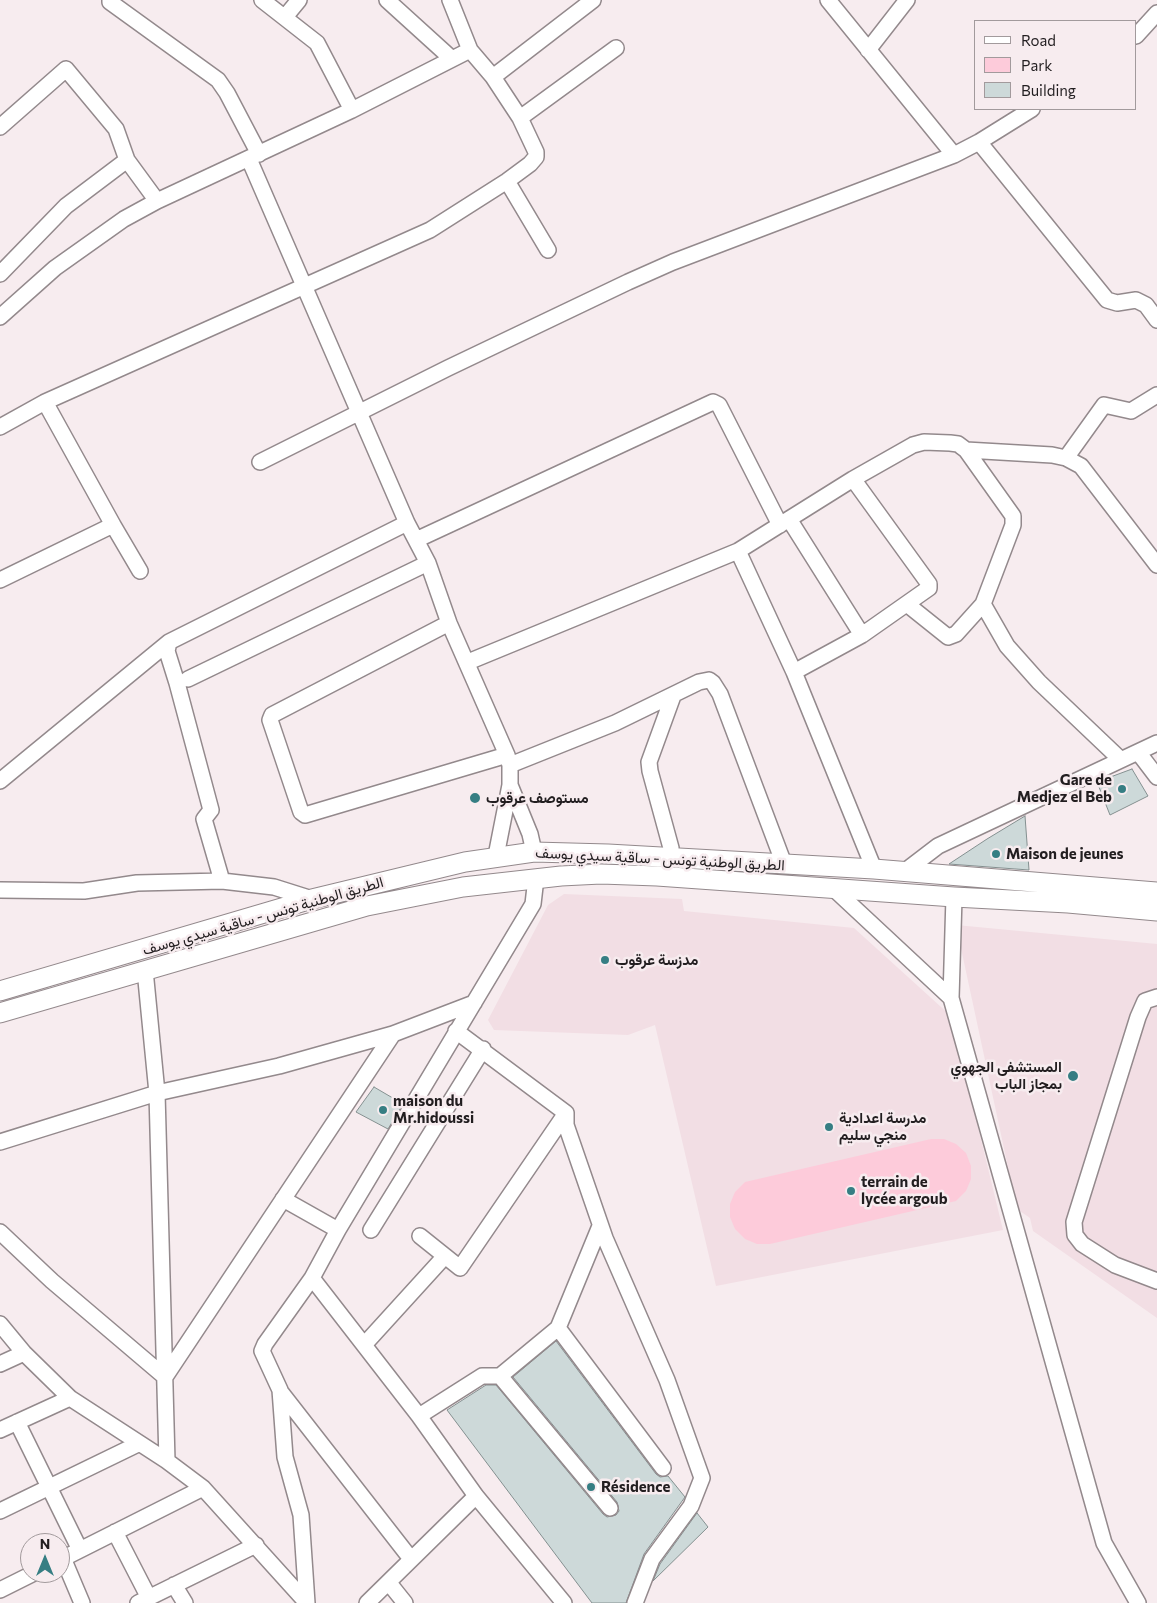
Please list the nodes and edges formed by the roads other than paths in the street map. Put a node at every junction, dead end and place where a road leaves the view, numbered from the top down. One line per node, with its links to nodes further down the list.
1 (110, 0): 23 (street)
2 (262, 0): 10 (street)
3 (299, 0): 10 (street)
4 (387, 0): 15 (street)
5 (593, 0): 16 (street)
6 (828, 0): 14 (street)
7 (907, 0): 14 (street)
8 (453, 1): 13 (street)
9 (1157, 13): 11 (street)
10 (284, 17): 17 (street)
11 (1137, 35)
12 (616, 48): 19 (street)
13 (470, 50): 15 (street); 16 (street)
14 (868, 50): 22 (street)
15 (452, 59): 17 (street)
16 (493, 77): 19 (street)
17 (352, 110): 23 (street)
18 (1030, 110): 21 (street)
19 (520, 118): 25 (street)
20 (0, 127): 24 (street)
21 (979, 142): 22 (street); 31 (street)
22 (954, 155): 34 (street)
23 (254, 156): 26 (street); 29 (street)
24 (126, 160): 26 (street); 28 (street)
25 (507, 181): 27 (street); 29 (street)
26 (157, 201): 30 (street)
27 (548, 250)
28 (0, 274)
29 (303, 286): 33 (street); 34 (street)
30 (0, 317)
31 (1157, 320)
32 (1157, 395): 37 (street)
33 (46, 402): 35 (street); 42 (street)
34 (360, 412): 38 (street); 41 (street)
35 (2, 423)
36 (966, 450): 37 (street); 39 (street); 49 (street)
37 (1066, 458): 46 (street)
38 (260, 462)
39 (852, 479): 40 (street); 50 (street)
40 (784, 522): 43 (street); 44 (street); 52 (street)
41 (407, 523): 43 (street); 53 (street)
42 (112, 525): 47 (street); 48 (street)
43 (416, 540): 45 (street)
44 (738, 551): 54 (street); 55 (street)
45 (428, 563): 51 (street); 56 (street)
46 (1157, 565)
47 (140, 572)
48 (0, 580)
49 (983, 604): 50 (street); 60 (street)
50 (908, 605): 52 (street)
51 (449, 623): 54 (street); 61 (street)
52 (862, 635): 55 (street)
53 (169, 642): 63 (street); 74 (street)
54 (468, 662): 61 (street)
55 (794, 672): 70 (street)
56 (188, 679)
57 (673, 696): 61 (street); 67 (street); 69 (street)
58 (1157, 743): 59 (street)
59 (1138, 752): 60 (street); 62 (street)
60 (1120, 759): 71 (street)
61 (508, 760): 64 (street)
62 (1157, 777)
63 (0, 781)
64 (510, 785): 65 (street); 66 (street)
65 (534, 852): 66 (main road, الطريق الوطنية تونس - ساقية سيدي يوسف); 67 (main road, الطريق الوطنية تونس - ساقية سيدي يوسف)
66 (496, 856): 79 (main road, الطريق الوطنية تونس - ساقية سيدي يوسف)
67 (670, 858): 68 (main road, الطريق الوطنية تونس - ساقية سيدي يوسف)
68 (705, 860): 69 (main road, الطريق الوطنية تونس - ساقية سيدي يوسف); 73 (main road)
69 (784, 864): 70 (main road, الطريق الوطنية تونس - ساقية سيدي يوسف)
70 (874, 869): 71 (main road, الطريق الوطنية تونس - ساقية سيدي يوسف)
71 (904, 872): 77 (main road, الطريق الوطنية تونس - ساقية سيدي يوسف)
72 (536, 878): 73 (main road, الطريق الوطنية تونس - ساقية سيدي يوسف); 81 (main road, الطريق الوطنية تونس - ساقية سيدي يوسف); 85 (street)
73 (704, 879): 75 (main road, الطريق الوطنية تونس - ساقية سيدي يوسف)
74 (222, 881): 76 (street); 79 (street)
75 (834, 888): 78 (main road, الطريق الوطنية تونس - ساقية سيدي يوسف); 84 (street)
76 (0, 890)
77 (1157, 892)
78 (954, 897): 80 (main road, الطريق الوطنية تونس - ساقية سيدي يوسف); 84 (street)
79 (312, 899): 82 (main road, الطريق الوطنية تونس - ساقية سيدي يوسف)
80 (1157, 911)
81 (145, 970): 86 (main road, الطريق الوطنية تونس - ساقية سيدي يوسف); 90 (street)
82 (0, 991)
83 (1157, 997): 101 (street)
84 (952, 998): 140 (street)
85 (474, 1003): 87 (street); 88 (street)
86 (0, 1013)
87 (456, 1031): 89 (street); 95 (street)
88 (394, 1034): 90 (street); 93 (street)
89 (483, 1049): 91 (street); 96 (street)
90 (157, 1093): 92 (street); 108 (street)
91 (566, 1113): 94 (street); 99 (street)
92 (0, 1142)
93 (283, 1200): 95 (street); 108 (street)
94 (600, 1226): 103 (street); 139 (street)
95 (338, 1230): 100 (street)
96 (371, 1230)
97 (0, 1232): 108 (street)
98 (420, 1236): 99 (street)
99 (445, 1256): 104 (street)
100 (312, 1278): 104 (street); 109 (street)
101 (1157, 1281)
102 (0, 1324): 105 (street)
103 (558, 1328): 107 (street); 116 (street)
104 (364, 1345): 111 (street)
105 (24, 1352): 106 (street); 110 (street)
106 (0, 1364)
107 (500, 1376): 111 (street); 120 (street)
108 (165, 1377): 115 (street)
109 (280, 1390): 126 (street); 135 (street)
110 (70, 1398): 112 (street); 114 (street)
111 (419, 1416): 119 (street)
112 (17, 1422): 113 (street); 117 (street)
113 (0, 1430)
114 (138, 1444): 115 (street); 117 (street)
115 (167, 1461): 118 (street)
116 (662, 1468)
117 (50, 1488): 121 (street); 124 (street)
118 (204, 1488): 122 (street); 123 (street)
119 (476, 1496): 126 (street); 138 (street)
120 (610, 1508)
121 (0, 1511)
122 (115, 1532): 124 (street); 132 (street)
123 (256, 1545): 130 (street); 135 (street)
124 (80, 1550): 125 (street)
125 (70, 1555)
126 (411, 1559): 129 (street)
127 (70, 1578): 133 (street)
128 (20, 1580): 131 (street)
129 (389, 1583): 136 (street); 137 (street)
130 (174, 1584): 132 (street); 134 (street)
131 (0, 1590)
132 (144, 1600)
133 (82, 1603)
134 (185, 1603)
135 (307, 1603)
136 (367, 1603)
137 (405, 1603)
138 (564, 1603)
139 (635, 1603)
140 (1138, 1603)

